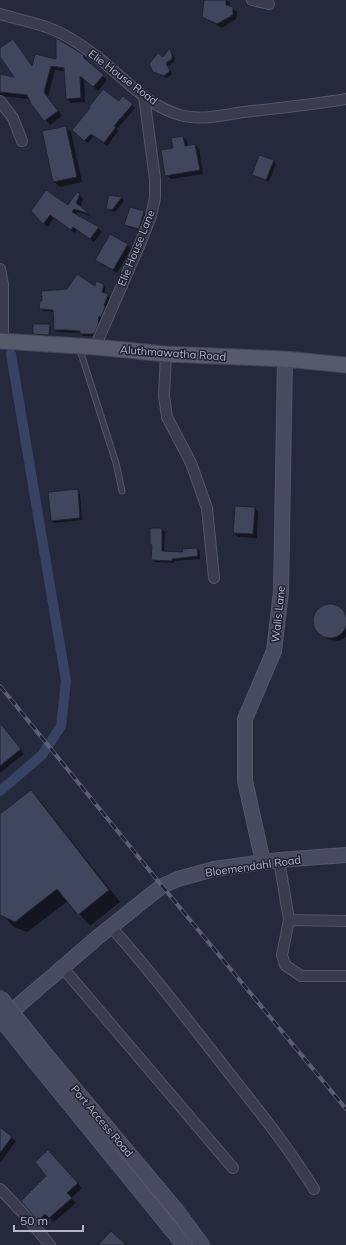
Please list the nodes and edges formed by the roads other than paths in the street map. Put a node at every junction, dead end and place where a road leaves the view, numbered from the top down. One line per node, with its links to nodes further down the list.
1 (252, 0): 2 (street)
2 (269, 4)
3 (0, 14): 4 (street, Elie House Road)
4 (144, 96): 5 (street, Elie House Road); 11 (street, Elie House Lane)
5 (346, 99)
6 (0, 101): 7 (street)
7 (22, 141)
8 (0, 269): 9 (street)
9 (2, 342): 10 (main road, Aluthmawatha Road)
10 (78, 346): 11 (main road, Aluthmawatha Road); 15 (lane)
11 (95, 348): 12 (main road, Aluthmawatha Road)
12 (166, 354): 13 (main road, Aluthmawatha Road); 16 (street)
13 (285, 359): 14 (main road, Aluthmawatha Road); 19 (main road, Walls Lane)
14 (346, 365)
15 (122, 491)
16 (214, 578)
17 (346, 855): 18 (main road, Bloemendahl Road)
18 (279, 860): 19 (main road, Bloemendahl Road); 20 (street)
19 (263, 862): 22 (main road, Bloemendahl Road)
20 (289, 920): 21 (street); 24 (street)
21 (346, 921)
22 (111, 927): 23 (main road, Bloemendahl Road); 31 (street)
23 (63, 968): 27 (main road, Bloemendahl Road); 29 (street)
24 (346, 976)
25 (0, 997): 28 (main road, Port Access Road, bridge)
26 (0, 1018): 28 (main road, Port Access Road, bridge)
27 (0, 1026)
28 (42, 1059): 33 (main road, Port Access Road); 34 (main road, Port Access Road)
29 (233, 1168)
30 (0, 1189): 32 (street)
31 (314, 1189)
32 (50, 1245)
33 (184, 1245)
34 (202, 1245)

